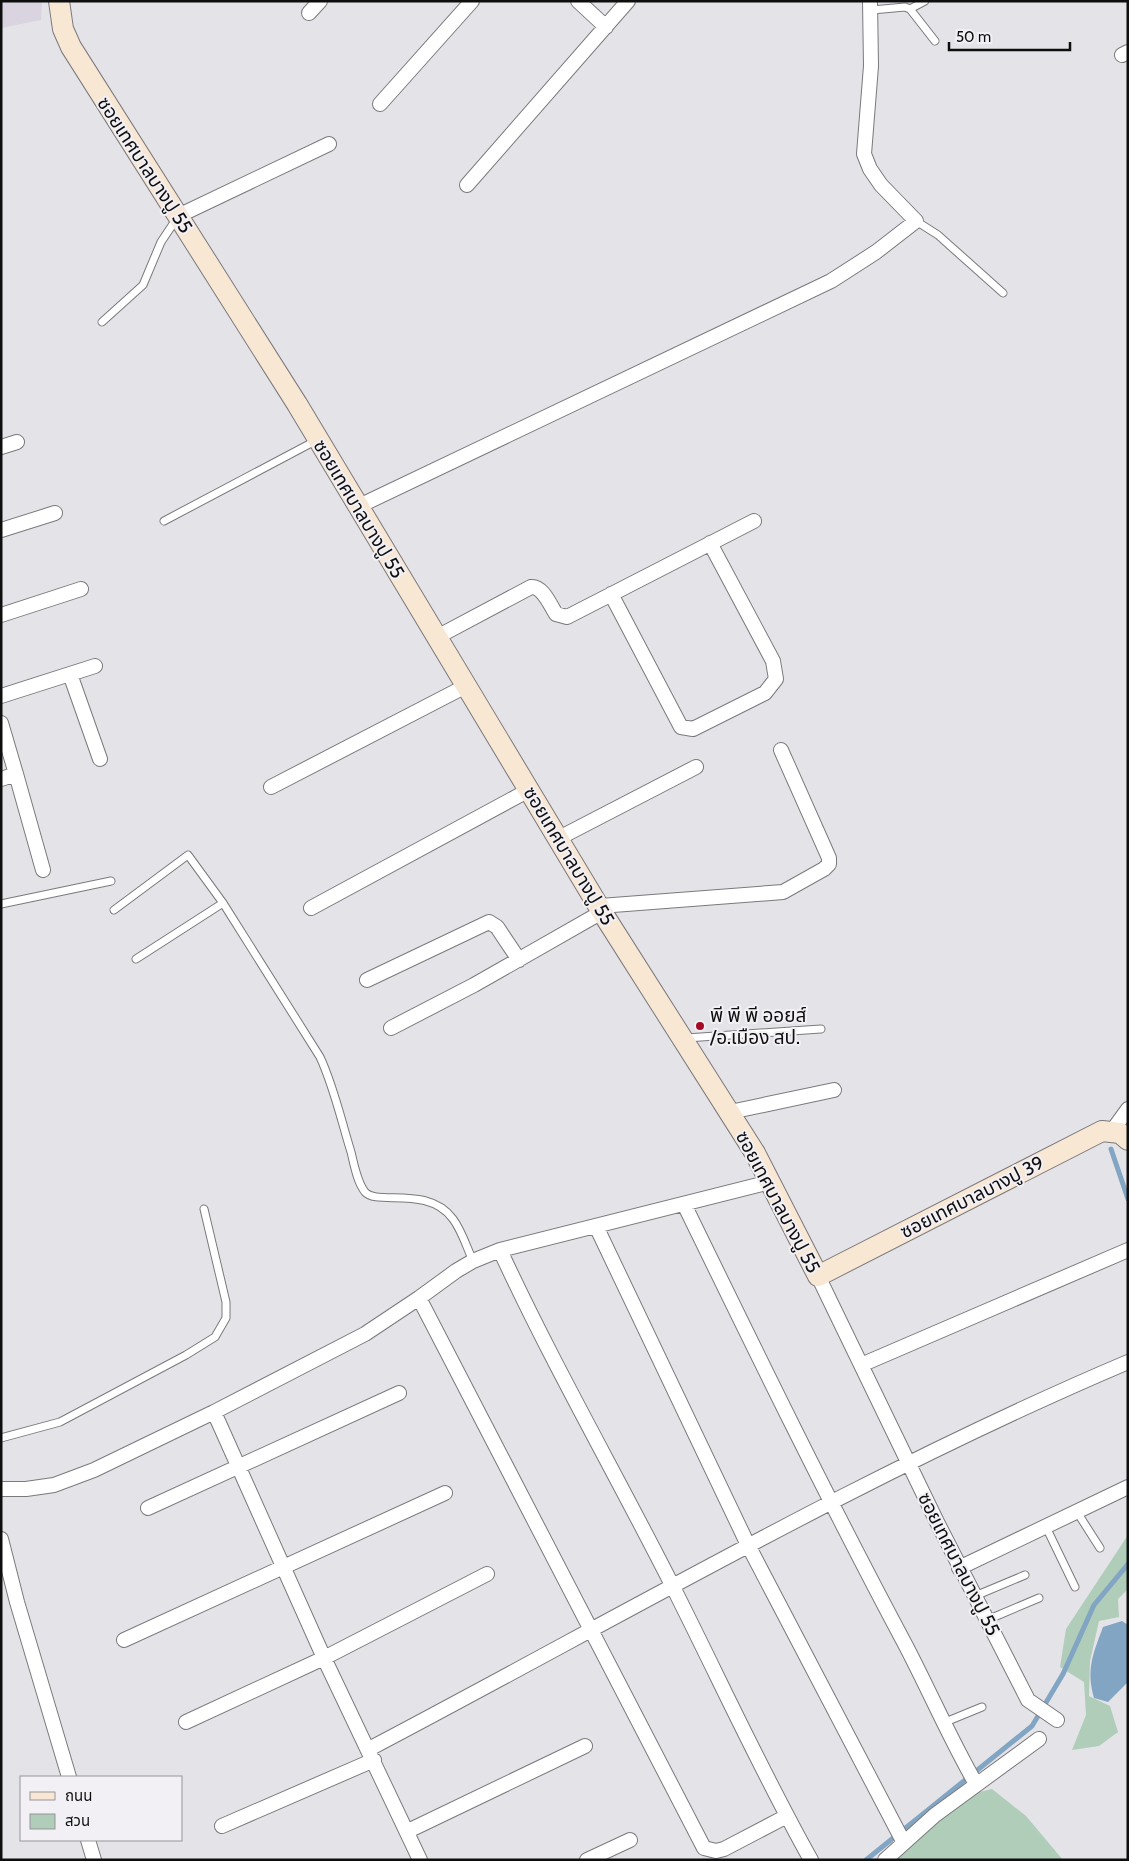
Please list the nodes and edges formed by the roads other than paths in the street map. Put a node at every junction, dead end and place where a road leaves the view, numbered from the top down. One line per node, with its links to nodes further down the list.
1 (60, 1): 15 (street, ซอยเทศบาลบางปู 55)
2 (320, 1): 9 (street)
3 (472, 1): 12 (street)
4 (578, 1): 10 (street)
5 (628, 1): 10 (street)
6 (925, 1): 8 (lane)
7 (871, 5): 8 (lane); 16 (street)
8 (910, 9): 11 (lane)
9 (310, 13)
10 (606, 27): 14 (street)
11 (935, 41)
12 (380, 104)
13 (329, 144): 15 (street)
14 (467, 185)
15 (178, 216): 18 (lane); 19 (street, ซอยเทศบาลบางปู 55)
16 (916, 221): 17 (lane); 22 (street)
17 (1002, 293)
18 (102, 322)
19 (318, 440): 22 (street, ซอยเทศบาลบางปู 55); 24 (lane)
20 (17, 442): 21 (street)
21 (1, 447)
22 (357, 507): 31 (street, ซอยเทศบาลบางปู 55)
23 (55, 513): 26 (street)
24 (164, 521)
25 (754, 521): 27 (street)
26 (1, 530)
27 (710, 543): 29 (street); 29 (street)
28 (81, 590): 30 (street)
29 (611, 594): 31 (street)
30 (1, 615)
31 (437, 637): 34 (street, ซอยเทศบาลบางปู 55)
32 (94, 666): 33 (street)
33 (70, 674): 35 (street); 38 (street)
34 (466, 686): 42 (street); 43 (street, ซอยเทศบาลบางปู 55)
35 (1, 695)
36 (1, 723): 40 (street)
37 (781, 750): 50 (street)
38 (100, 759)
39 (696, 767): 44 (street)
40 (16, 774): 41 (street); 45 (street)
41 (1, 779)
42 (271, 786)
43 (529, 790): 44 (street, ซอยเทศบาลบางปู 55); 49 (street)
44 (559, 838): 50 (street, ซอยเทศบาลบางปู 55)
45 (43, 870)
46 (112, 881): 48 (lane)
47 (222, 903): 51 (lane); 52 (lane); 68 (lane)
48 (1, 904)
49 (311, 908)
50 (601, 909): 53 (street); 57 (street, ซอยเทศบาลบางปู 55)
51 (114, 910)
52 (136, 959)
53 (519, 960): 54 (street); 55 (street)
54 (367, 980)
55 (391, 1028)
56 (821, 1029): 57 (lane)
57 (681, 1039): 60 (street, ซอยเทศบาลบางปู 55)
58 (834, 1090): 60 (street)
59 (1128, 1109): 61 (street)
60 (730, 1112): 62 (street, ซอยเทศบาลบางปู 55)
61 (1120, 1136): 69 (street, ซอยเทศบาลบางปู 39)
62 (770, 1182): 63 (street); 69 (street, ซอยเทศบาลบางปู 55)
63 (684, 1204): 65 (street); 81 (street)
64 (204, 1210): 75 (lane)
65 (596, 1226): 66 (street); 86 (street)
66 (500, 1250): 68 (street); 92 (street)
67 (1128, 1250): 72 (street)
68 (473, 1261): 70 (street)
69 (818, 1276): 72 (street, ซอยเทศบาลบางปู 55)
70 (419, 1298): 74 (street); 97 (street)
71 (1128, 1362): 76 (street)
72 (861, 1365): 76 (street, ซอยเทศบาลบางปู 55)
73 (399, 1392): 77 (street)
74 (214, 1412): 77 (street); 79 (street)
75 (1, 1438)
76 (908, 1463): 81 (street); 89 (street, ซอยเทศบาลบางปู 55)
77 (239, 1467): 82 (street); 88 (street)
78 (1128, 1487): 83 (street)
79 (1, 1489)
80 (445, 1493): 88 (street)
81 (830, 1503): 86 (street); 103 (street)
82 (148, 1508)
83 (1077, 1512): 84 (street); 87 (lane)
84 (1046, 1527): 89 (street); 93 (lane)
85 (1, 1539): 107 (street)
86 (748, 1545): 92 (street); 112 (street)
87 (1100, 1548)
88 (285, 1566): 98 (street); 99 (street)
89 (959, 1568): 94 (street, ซอยเทศบาลบางปู 55)
90 (487, 1574): 99 (street)
91 (1025, 1575): 94 (lane)
92 (672, 1586): 97 (street); 109 (street)
93 (1075, 1588)
94 (974, 1596): 96 (street, ซอยเทศบาลบางปู 55)
95 (1039, 1598): 96 (lane)
96 (987, 1620): 101 (street, ซอยเทศบาลบางปู 55)
97 (591, 1631): 106 (street); 109 (street)
98 (124, 1640)
99 (324, 1658): 102 (street); 106 (street)
100 (982, 1708): 103 (lane)
101 (1047, 1713)
102 (186, 1722)
103 (943, 1723): 108 (street)
104 (1039, 1739): 108 (street)
105 (585, 1746): 111 (street)
106 (371, 1755): 110 (street); 111 (street)
107 (69, 1776)
108 (975, 1781): 112 (street)
109 (787, 1816): 118 (street)
110 (222, 1826)
111 (408, 1831): 115 (street)
112 (901, 1837): 119 (street)
113 (630, 1840): 117 (street)
114 (88, 1841): 116 (street)
115 (419, 1859)
116 (94, 1860)
117 (587, 1860)
118 (811, 1860)
119 (885, 1860)

